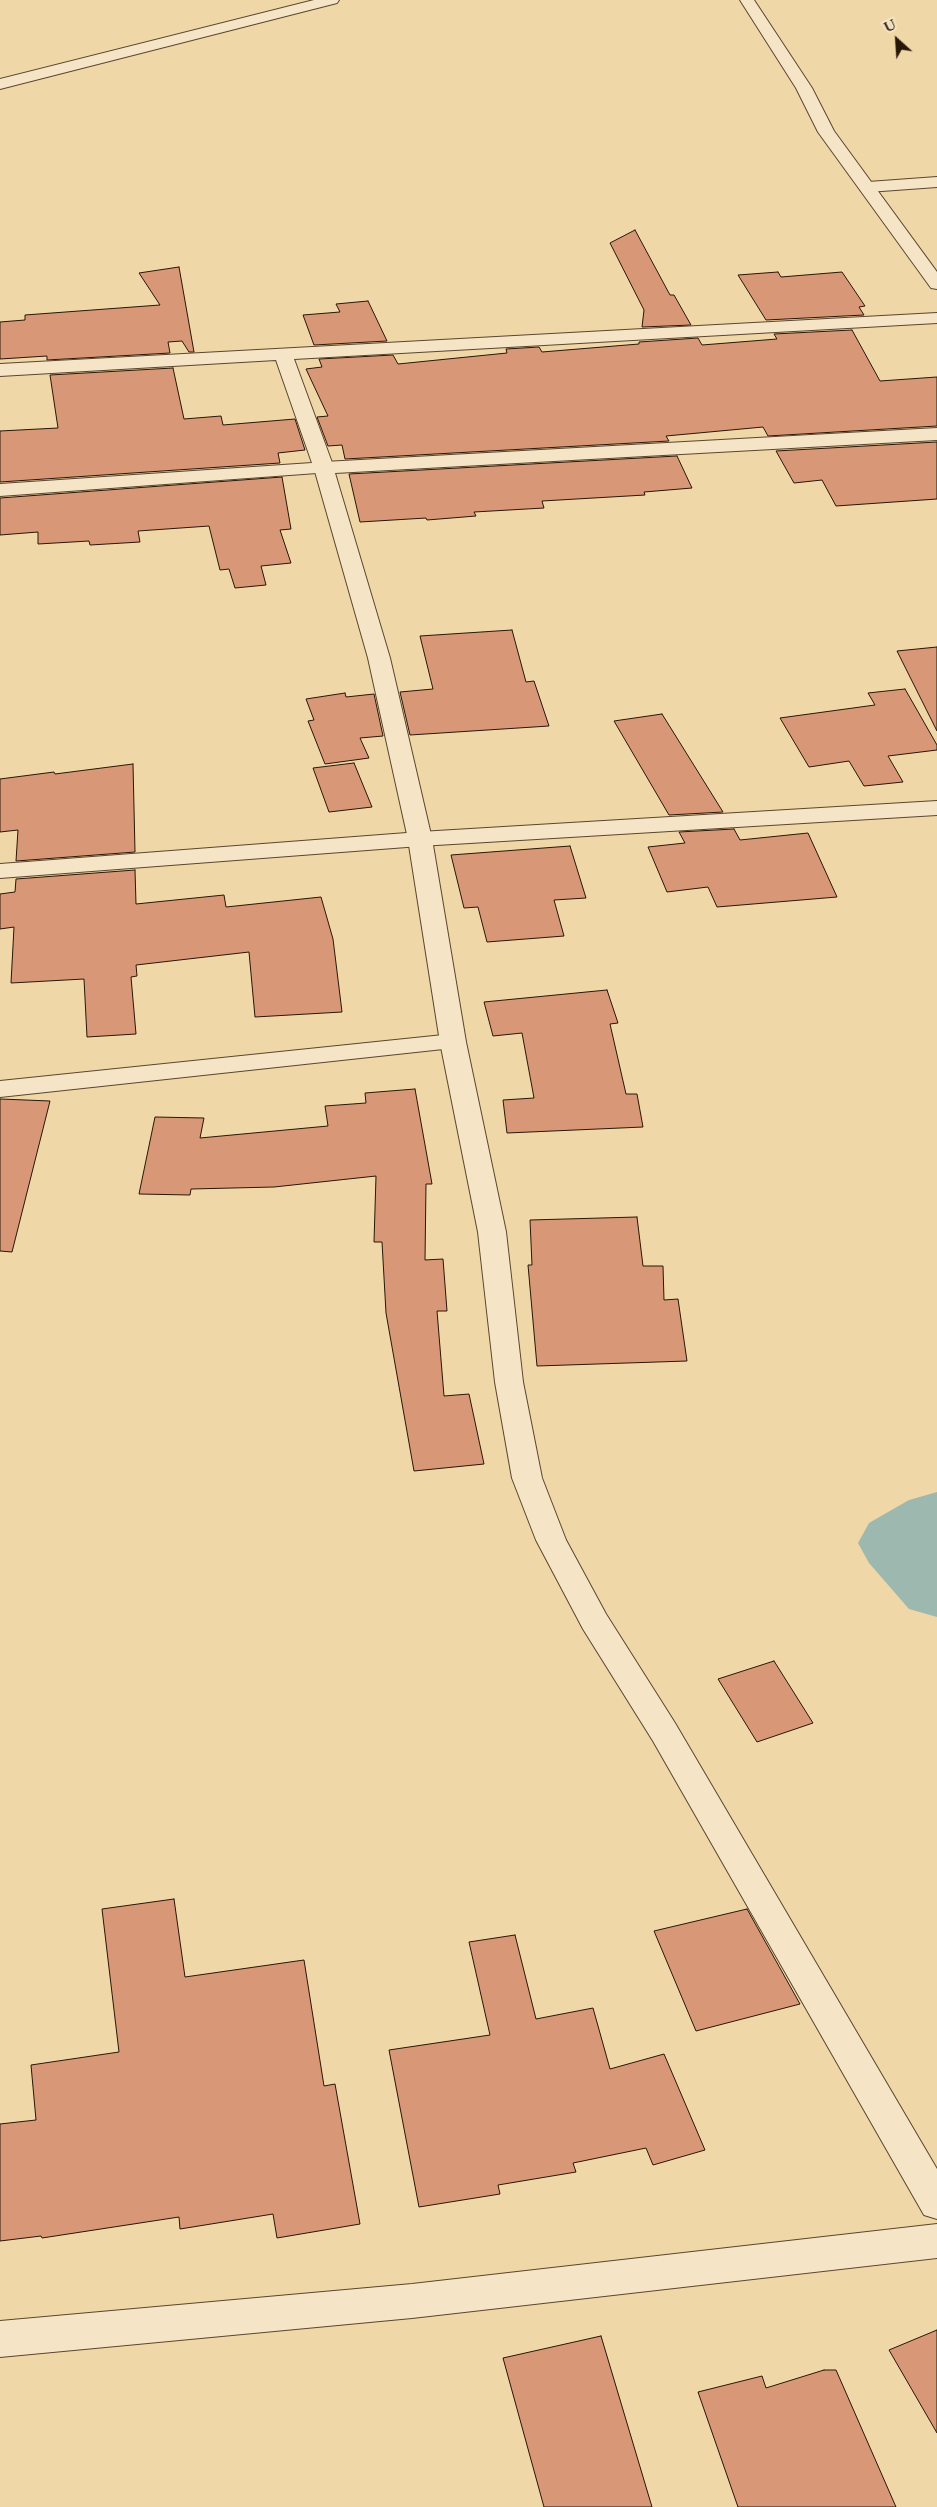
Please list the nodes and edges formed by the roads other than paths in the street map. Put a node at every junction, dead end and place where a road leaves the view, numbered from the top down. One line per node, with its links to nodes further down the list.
1 (332, 0): 3 (street)
2 (747, 0): 5 (street)
3 (0, 84)
4 (937, 182): 5 (street)
5 (868, 187): 6 (street)
6 (937, 284)
7 (937, 318): 8 (street)
8 (283, 354): 9 (street); 11 (street)
9 (0, 370)
10 (937, 434): 11 (street)
11 (324, 468): 12 (street); 14 (street)
12 (0, 490)
13 (937, 808): 14 (street)
14 (420, 839): 15 (street); 16 (street)
15 (0, 871)
16 (453, 1042): 17 (street); 18 (street)
17 (0, 1089)
18 (937, 2203)
19 (937, 2241): 20 (street)
20 (0, 2339)

